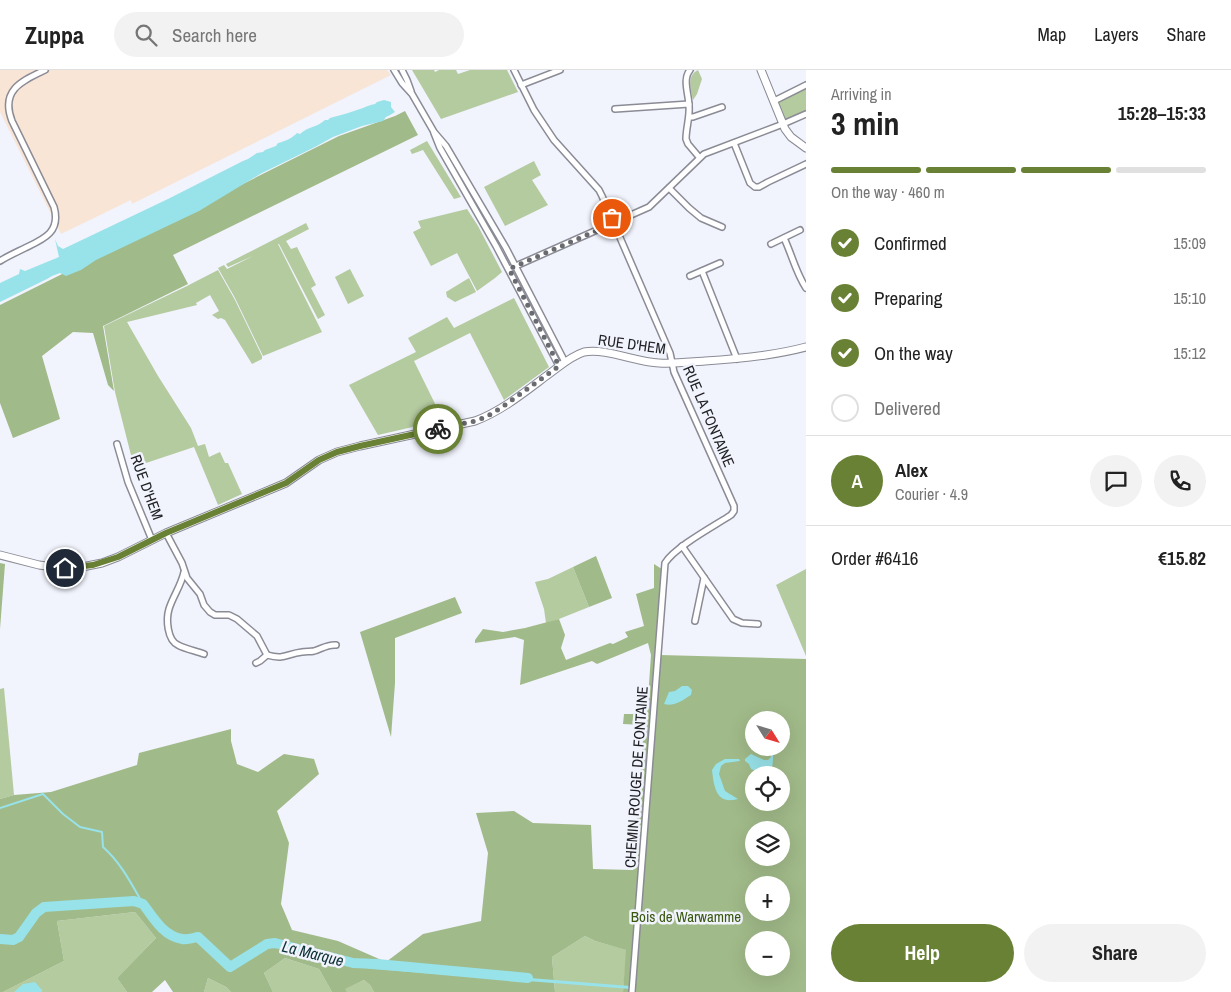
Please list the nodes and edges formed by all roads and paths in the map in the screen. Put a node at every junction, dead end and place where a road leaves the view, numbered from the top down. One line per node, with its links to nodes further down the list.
1 (45, 70): 29 (street)
2 (394, 70): 10 (street)
3 (402, 70): 10 (street)
4 (514, 70): 8 (street, RUE LA FONTAINE)
5 (560, 70): 8 (street)
6 (690, 70): 12 (street)
7 (761, 70): 11 (street)
8 (521, 85): 24 (street, RUE LA FONTAINE)
9 (806, 85): 11 (street)
10 (412, 94): 18 (street)
11 (774, 101): 17 (street)
12 (689, 104): 14 (street); 16 (street)
13 (722, 107): 16 (street)
14 (615, 109)
15 (806, 114): 17 (street)
16 (688, 117): 21 (street)
17 (783, 124): 19 (street); 20 (street)
18 (434, 132): 31 (street); 32 (street)
19 (734, 142): 21 (street); 22 (street)
20 (806, 148)
21 (699, 157): 23 (street)
22 (806, 164)
23 (669, 188): 24 (street); 25 (street)
24 (614, 223): 31 (street); 38 (street, RUE LA FONTAINE)
25 (722, 227)
26 (800, 230): 27 (street)
27 (784, 238): 28 (street); 35 (street)
28 (771, 244)
29 (0, 260)
30 (720, 263): 33 (street)
31 (515, 266): 32 (street); 39 (street)
32 (509, 269): 39 (street)
33 (702, 271): 34 (street); 37 (street)
34 (690, 276)
35 (806, 288)
36 (806, 347): 37 (street, RUE D'HEM)
37 (737, 358): 38 (street, RUE D'HEM)
38 (672, 363): 39 (street, RUE D'HEM); 43 (street, RUE LA FONTAINE)
39 (562, 364): 41 (street, RUE D'HEM)
40 (117, 444): 42 (street, RUE D'HEM)
41 (166, 533): 42 (street, RUE D'HEM); 46 (street)
42 (152, 540): 44 (street, RUE D'HEM)
43 (682, 546): 45 (street, RUE LA FONTAINE); 47 (street)
44 (0, 555)
45 (665, 563): 54 (street, CHEMIN ROUGE DE FONTAINE)
46 (185, 572): 51 (street); 52 (street)
47 (704, 578): 48 (street); 49 (street)
48 (695, 621)
49 (758, 624)
50 (336, 645): 52 (street)
51 (204, 654)
52 (267, 655): 53 (street)
53 (256, 663)
54 (632, 992)

